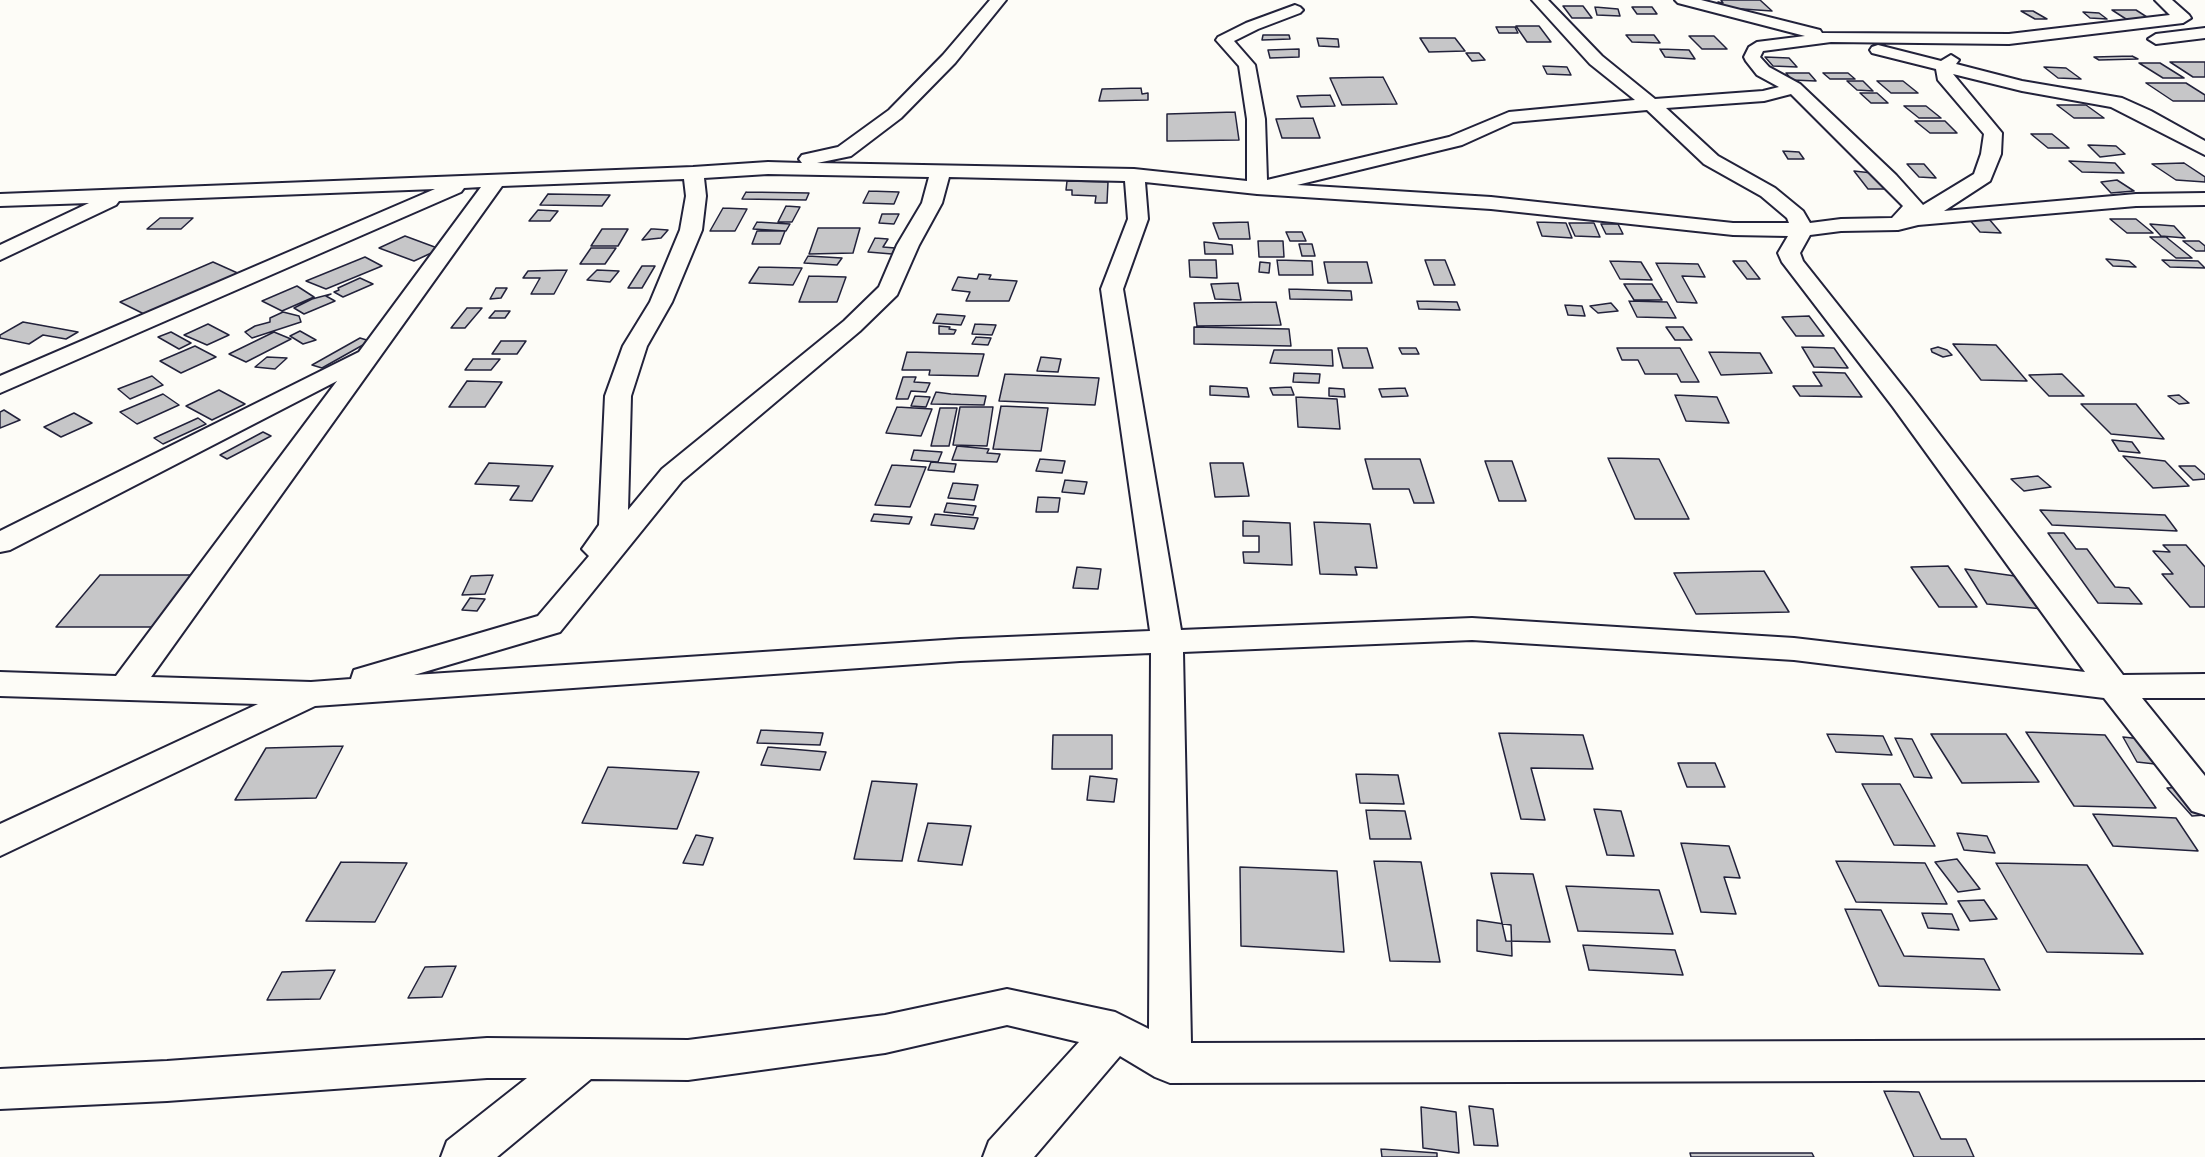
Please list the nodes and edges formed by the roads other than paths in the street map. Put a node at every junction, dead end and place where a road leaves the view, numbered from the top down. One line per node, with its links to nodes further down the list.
1 (998, 0): 15 (street)
2 (1540, 0): 13 (street)
3 (1683, 0): 9 (street)
4 (2163, 0): 6 (street)
5 (1295, 10): 21 (street)
6 (2183, 18): 7 (street); 10 (street)
7 (2205, 28)
8 (2205, 33): 10 (street)
9 (1831, 37): 10 (street); 11 (street); 12 (street)
10 (2009, 39): 11 (street)
11 (1944, 68): 14 (street); 25 (street)
12 (1794, 88): 13 (street); 25 (street)
13 (1651, 104): 21 (street); 26 (street)
14 (2205, 149)
15 (768, 168): 16 (street); 17 (street)
16 (942, 170): 18 (street); 31 (street)
17 (693, 173): 19 (street); 31 (street)
18 (1134, 175): 21 (street); 32 (street)
19 (497, 180): 20 (street); 28 (street)
20 (470, 181): 22 (street); 29 (street)
21 (1257, 188): 26 (street)
22 (122, 195): 24 (street); 27 (street)
23 (2205, 199): 25 (street)
24 (0, 200)
25 (1898, 224): 26 (street)
26 (1802, 230): 36 (street)
27 (0, 252)
28 (369, 355): 30 (street); 35 (street)
29 (0, 385)
30 (0, 543)
31 (549, 624): 37 (street)
32 (1167, 642): 36 (street); 37 (street); 43 (street)
33 (0, 684): 35 (street)
34 (2205, 686): 36 (street)
35 (126, 687): 37 (street)
36 (2114, 687): 38 (street)
37 (311, 694): 39 (street)
38 (2205, 801)
39 (0, 841)
40 (1115, 1031): 41 (street); 43 (street); 46 (street)
41 (583, 1059): 44 (street); 45 (street)
42 (2205, 1060): 43 (street)
43 (1170, 1063)
44 (0, 1089)
45 (463, 1157)
46 (1005, 1157)

